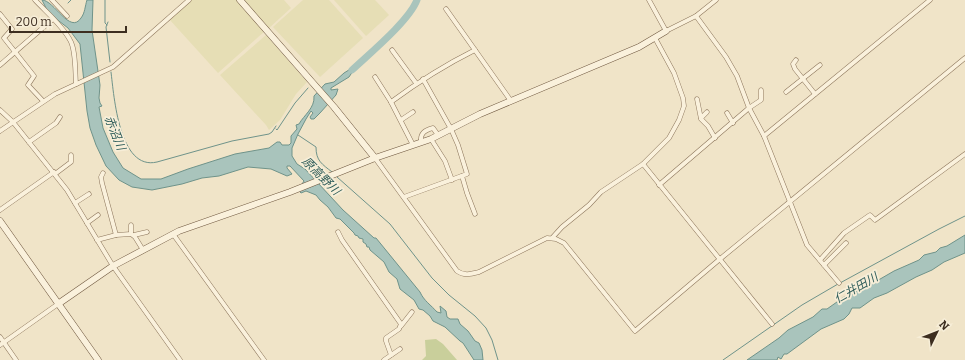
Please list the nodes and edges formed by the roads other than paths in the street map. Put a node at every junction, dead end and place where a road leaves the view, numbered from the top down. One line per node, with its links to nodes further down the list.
1 (35, 0): 12 (street)
2 (52, 0): 10 (street)
3 (189, 0): 26 (street)
4 (240, 0): 55 (street)
5 (649, 0): 13 (street)
6 (716, 0): 11 (street)
7 (930, 0): 29 (street)
8 (446, 9): 16 (street)
9 (0, 14): 17 (street)
10 (67, 16)
11 (696, 16): 13 (street); 34 (street)
12 (53, 19): 17 (street); 26 (street)
13 (666, 31): 14 (street)
14 (655, 38): 32 (street); 56 (street)
15 (392, 50): 25 (street)
16 (475, 50): 23 (street); 32 (street)
17 (14, 52): 20 (street); 31 (street)
18 (965, 58): 64 (street)
19 (796, 60): 24 (street)
20 (0, 65)
21 (820, 65): 24 (street)
22 (375, 77): 33 (street)
23 (423, 79): 25 (street); 44 (street)
24 (802, 79): 28 (street); 29 (street)
25 (416, 83): 33 (street)
26 (76, 84): 31 (street)
27 (760, 90): 34 (street)
28 (786, 92)
29 (815, 94): 47 (street)
30 (697, 99): 40 (street)
31 (43, 101): 42 (street)
32 (511, 101): 44 (street)
33 (391, 102): 41 (street)
34 (749, 108): 43 (street); 47 (street)
35 (0, 110): 42 (street)
36 (414, 112): 41 (street)
37 (707, 112): 40 (street)
38 (727, 113): 43 (street)
39 (60, 117): 50 (street)
40 (701, 118): 48 (street)
41 (401, 120): 52 (street)
42 (13, 122): 45 (street); 50 (street)
43 (733, 123): 48 (street)
44 (451, 129): 46 (street); 59 (street)
45 (0, 131)
46 (438, 135): 49 (street); 51 (street)
47 (764, 136): 64 (street)
48 (715, 138): 61 (street)
49 (431, 139): 51 (street); 60 (street)
50 (29, 142): 57 (street)
51 (421, 142): 52 (street)
52 (413, 145): 55 (street)
53 (71, 154): 57 (street)
54 (965, 154): 82 (street)
55 (375, 158): 63 (street); 75 (street)
56 (643, 164): 61 (street); 77 (street)
57 (54, 173): 65 (street); 66 (street)
58 (103, 173): 76 (street)
59 (462, 176): 60 (street); 67 (street)
60 (452, 180): 63 (street)
61 (659, 185): 81 (street)
62 (89, 194): 65 (street)
63 (404, 197): 77 (street)
64 (790, 202): 81 (street); 82 (street)
65 (75, 203): 70 (street)
66 (0, 210)
67 (476, 214)
68 (98, 215): 70 (street)
69 (0, 222): 86 (street)
70 (87, 223): 78 (street)
71 (131, 225): 74 (street)
72 (147, 232): 74 (street)
73 (338, 232): 89 (street)
74 (132, 234): 76 (street); 80 (street)
75 (173, 234): 80 (street); 97 (street)
76 (116, 235): 78 (street)
77 (552, 238): 81 (street)
78 (97, 240): 84 (street)
79 (846, 243): 83 (street)
80 (143, 250): 84 (street)
81 (720, 259): 88 (street)
82 (820, 260): 83 (street)
83 (824, 265): 85 (street)
84 (114, 266): 86 (street); 96 (street)
85 (839, 283)
86 (58, 304): 91 (street); 95 (street)
87 (412, 312): 89 (street)
88 (772, 324)
89 (401, 326): 93 (street)
90 (0, 337): 91 (street)
91 (2, 344): 94 (street)
92 (400, 349): 93 (street)
93 (391, 355): 98 (street)
94 (16, 360)
95 (98, 360)
96 (180, 360)
97 (264, 360)
98 (384, 360)

